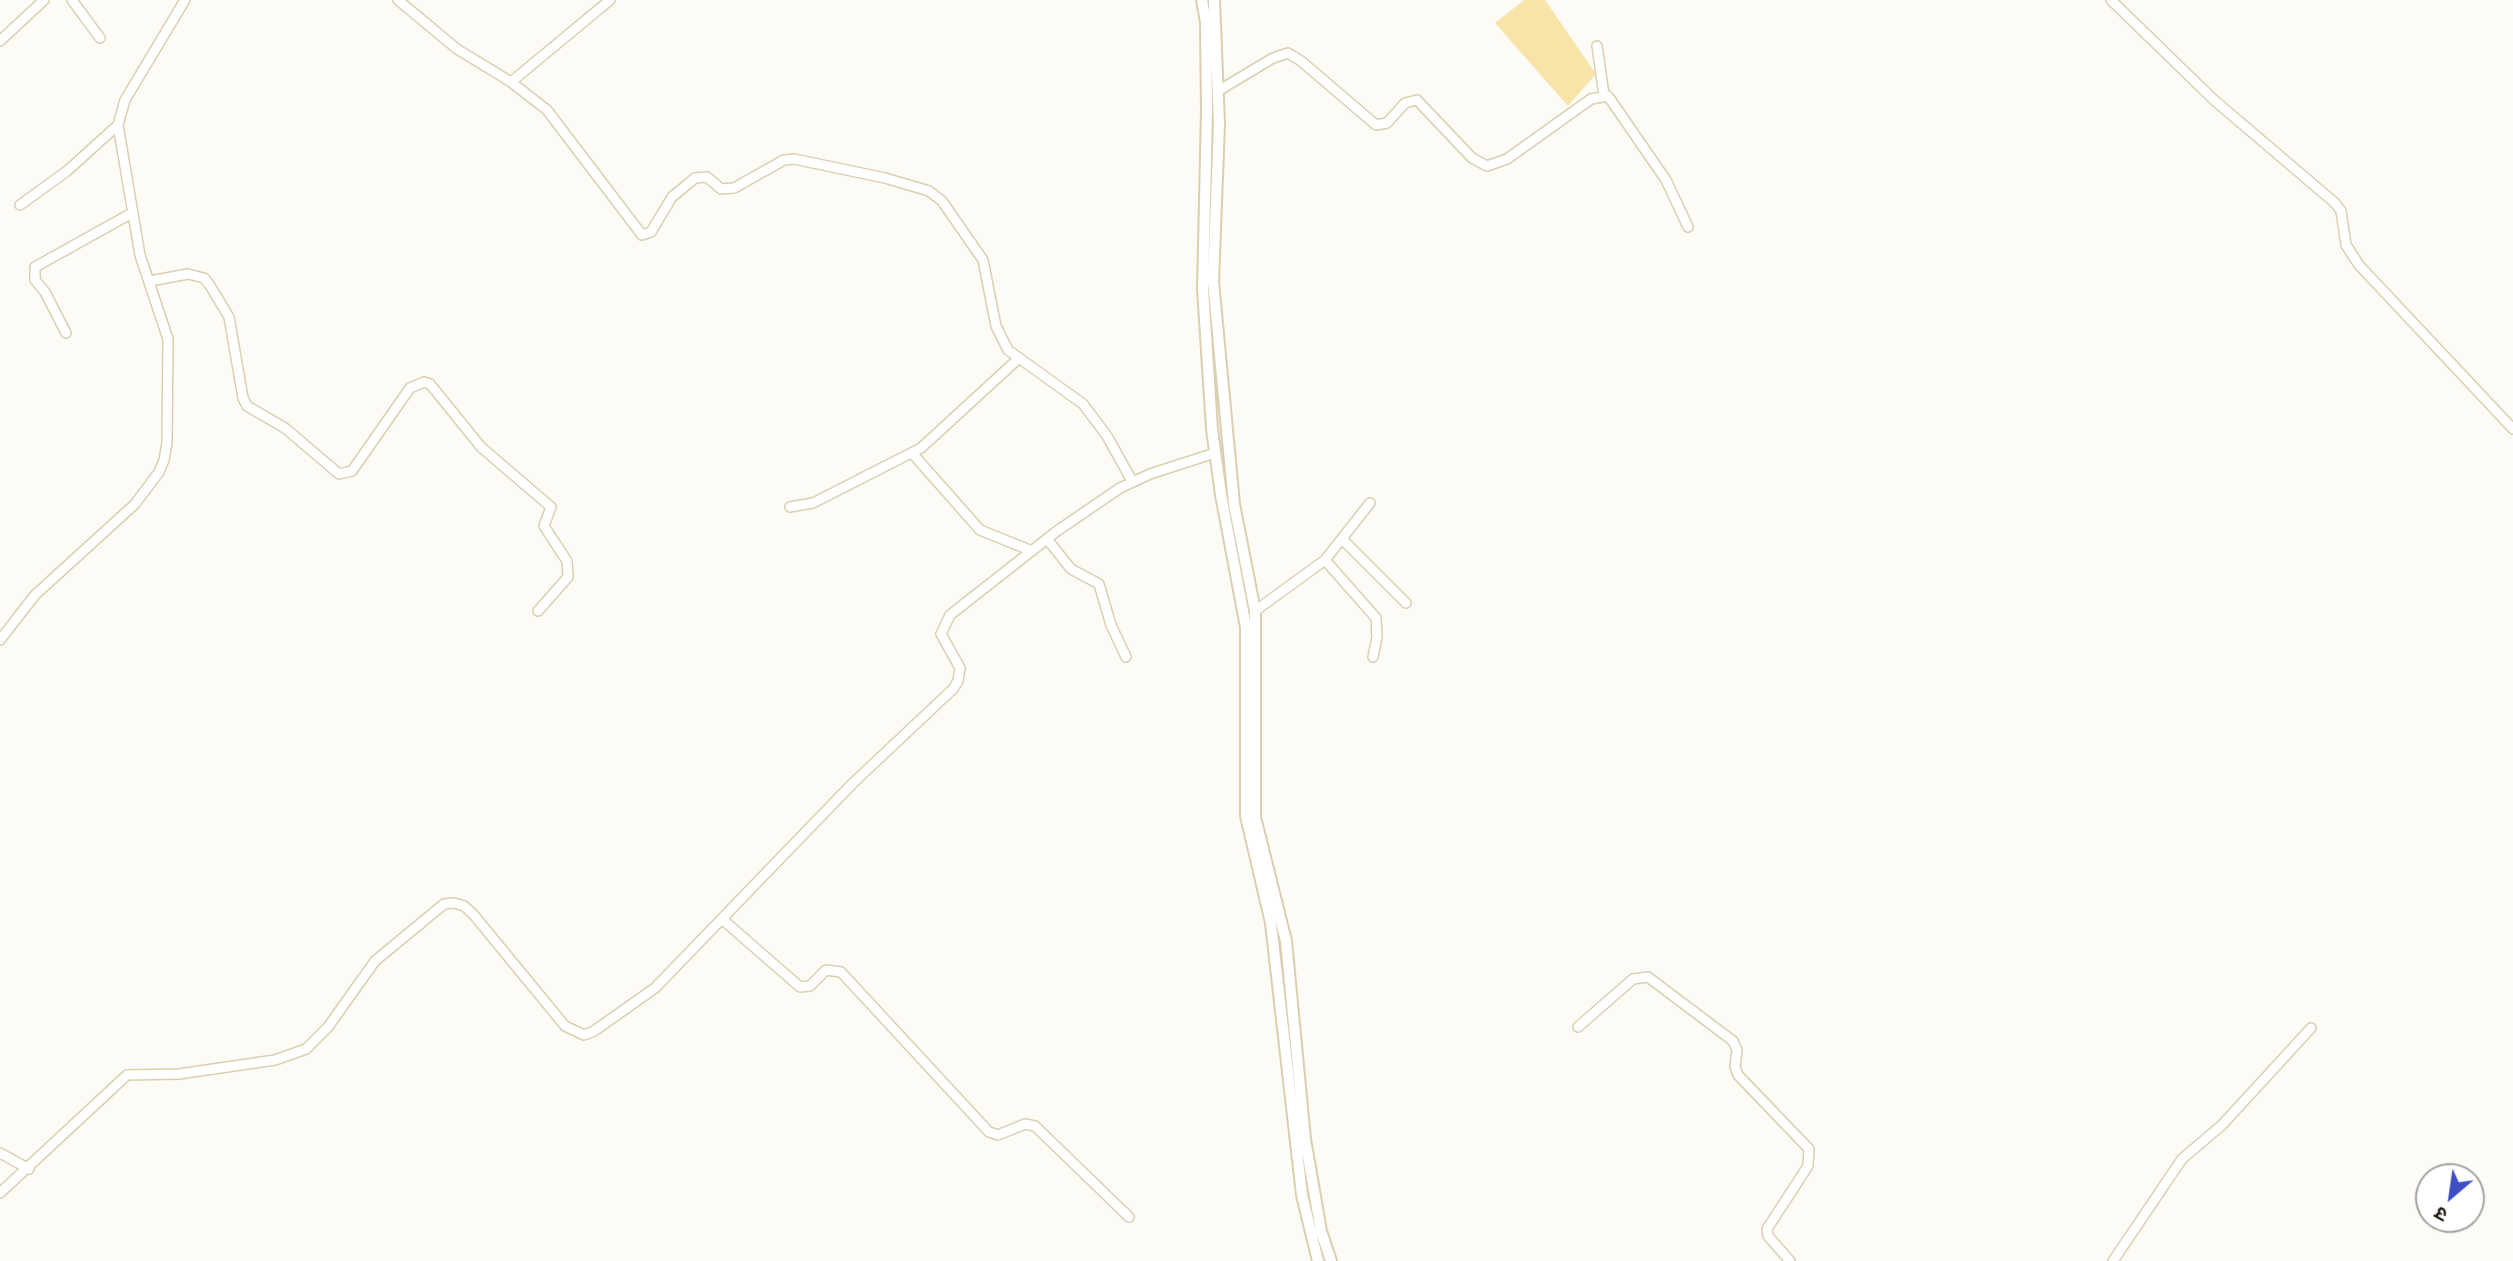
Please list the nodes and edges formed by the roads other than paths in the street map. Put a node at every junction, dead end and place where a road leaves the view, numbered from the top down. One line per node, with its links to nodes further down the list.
1 (44, 0): 10 (street)
2 (72, 0): 9 (street)
3 (185, 0): 15 (street)
4 (398, 0): 12 (street)
5 (610, 0): 12 (street)
6 (1202, 0): 24 (street)
7 (1214, 0): 13 (street)
8 (2111, 0): 22 (street)
9 (100, 38)
10 (0, 41)
11 (1597, 46): 14 (street)
12 (511, 82): 21 (street)
13 (1218, 91): 14 (street); 34 (street)
14 (1604, 95): 18 (street)
15 (118, 125): 16 (street); 17 (street)
16 (20, 205)
17 (132, 213): 19 (street); 20 (street)
18 (1688, 227)
19 (149, 281): 33 (street); 35 (street)
20 (66, 333)
21 (1018, 359): 23 (street); 25 (street)
22 (2513, 429)
23 (912, 453): 27 (street); 30 (street)
24 (1215, 453): 25 (street); 45 (street)
25 (1132, 481): 28 (street)
26 (1370, 503): 29 (street)
27 (790, 507)
28 (1047, 539): 30 (street); 36 (street)
29 (1343, 540): 31 (street); 32 (street)
30 (1032, 551): 38 (street)
31 (1325, 560): 34 (street); 37 (street)
32 (1406, 603)
33 (538, 611)
34 (1255, 611): 46 (street)
35 (0, 640)
36 (1126, 657)
37 (1373, 657)
38 (722, 919): 42 (street); 44 (street)
39 (1578, 1027): 47 (street)
40 (2311, 1028): 48 (street)
41 (0, 1153): 42 (street)
42 (29, 1169): 43 (street)
43 (0, 1194)
44 (1129, 1217)
45 (1318, 1261)
46 (1331, 1261)
47 (1790, 1261)
48 (2113, 1261)

